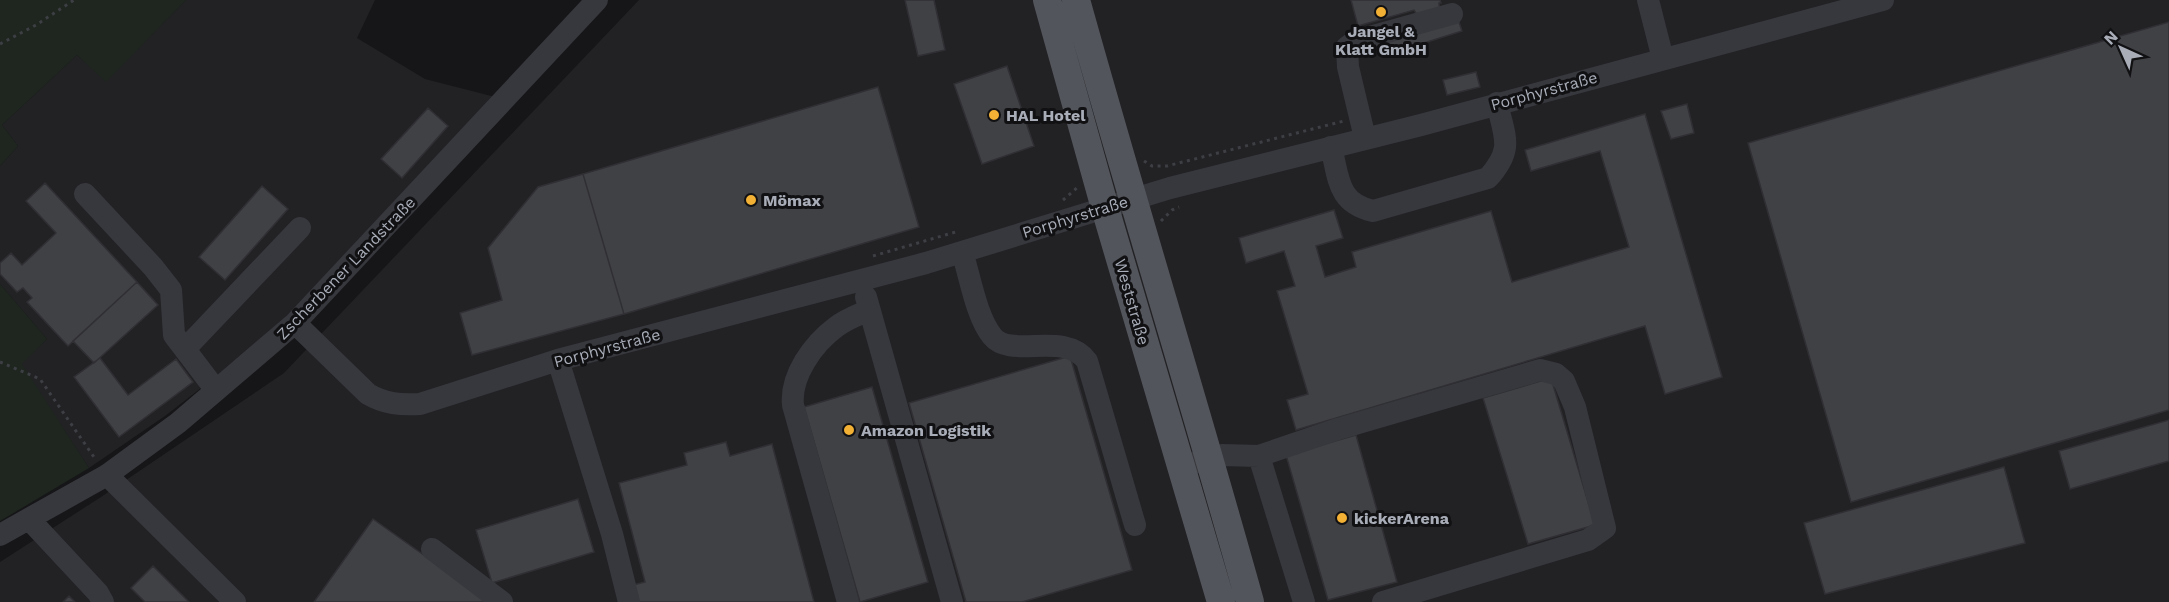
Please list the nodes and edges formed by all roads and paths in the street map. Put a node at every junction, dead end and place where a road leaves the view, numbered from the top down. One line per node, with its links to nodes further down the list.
1 (74, 0): 8 (path)
2 (597, 0): 26 (street, Zscherbener Landstraße)
3 (1047, 0): 19 (main road, Weststraße)
4 (1076, 0): 16 (main road)
5 (1648, 0): 9 (street)
6 (1883, 0): 9 (street, Porphyrstraße)
7 (1452, 14): 11 (street)
8 (0, 44)
9 (1664, 59): 10 (street, Porphyrstraße)
10 (1497, 103): 11 (street, Porphyrstraße); 12 (street)
11 (1363, 128): 12 (street, Porphyrstraße); 13 (path)
12 (1331, 147): 16 (street, Porphyrstraße)
13 (1152, 166)
14 (1077, 189): 17 (path)
15 (85, 194): 27 (street)
16 (1132, 200): 19 (street, Porphyrstraße); 32 (main road)
17 (1060, 202)
18 (1190, 204): 20 (path)
19 (1105, 208): 22 (street, Porphyrstraße); 33 (main road, Weststraße)
20 (1165, 215)
21 (300, 228): 27 (street)
22 (962, 241): 23 (path); 24 (street, Porphyrstraße); 36 (street)
23 (870, 257)
24 (861, 281): 25 (street); 28 (street, Porphyrstraße)
25 (869, 310): 39 (street); 44 (street)
26 (295, 324): 28 (street, Porphyrstraße); 30 (street, Zscherbener Landstraße)
27 (185, 349): 30 (street)
28 (558, 360): 43 (street)
29 (0, 362): 34 (path)
30 (215, 389): 34 (street, Zscherbener Landstraße)
31 (1259, 456): 32 (street); 47 (street); 48 (street)
32 (1210, 458): 33 (street); 46 (main road)
33 (1181, 467): 45 (main road, Weststraße)
34 (107, 475): 35 (street, Zscherbener Landstraße); 41 (street)
35 (29, 519): 37 (street, Zscherbener Landstraße); 40 (street)
36 (1135, 525)
37 (0, 535)
38 (432, 549): 42 (street)
39 (945, 600)
40 (104, 602)
41 (235, 602)
42 (502, 602)
43 (629, 602)
44 (848, 602)
45 (1221, 602)
46 (1250, 602)
47 (1304, 602)
48 (1383, 602)

